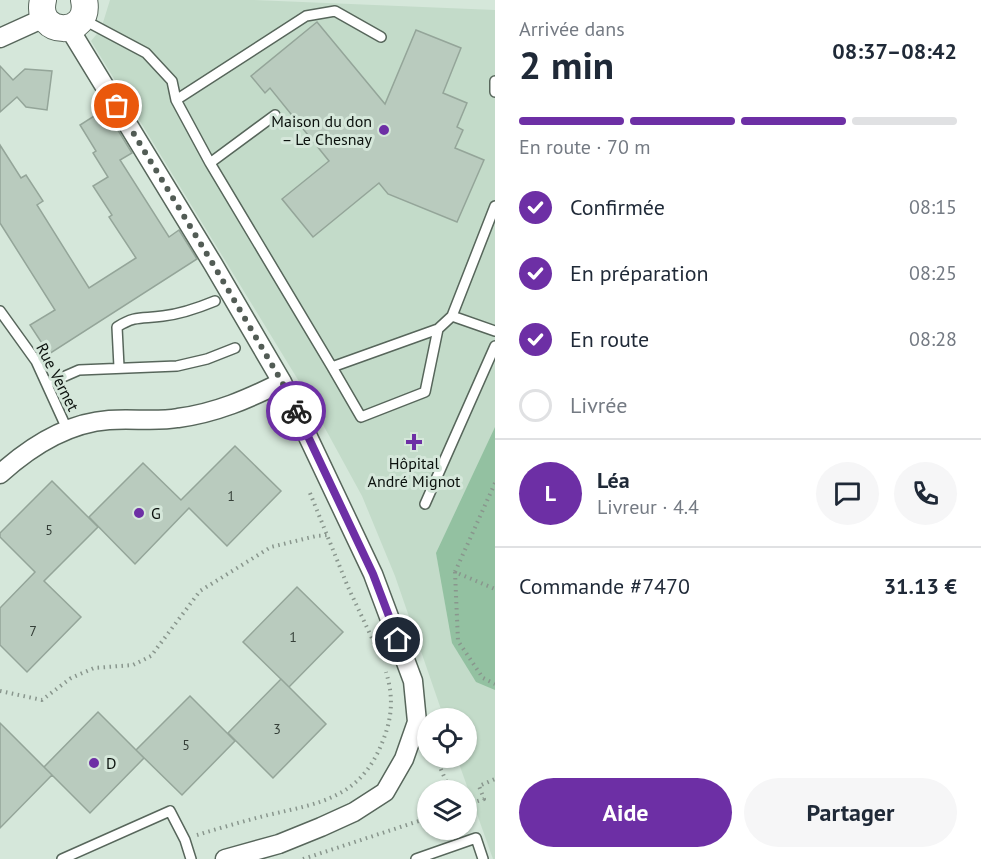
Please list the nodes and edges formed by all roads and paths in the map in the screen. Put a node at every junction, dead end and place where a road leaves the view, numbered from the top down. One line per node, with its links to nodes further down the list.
1 (44, 9): 2 (street); 4 (street)
2 (78, 16): 7 (lane); 20 (street)
3 (381, 37): 7 (lane)
4 (0, 39)
5 (495, 81): 6 (lane)
6 (495, 92)
7 (176, 100): 9 (lane)
8 (275, 115): 9 (lane)
9 (210, 163): 19 (lane)
10 (495, 206): 13 (lane)
11 (215, 301): 18 (lane)
12 (0, 311): 21 (lane, Rue Vernet)
13 (452, 316): 14 (lane); 15 (lane)
14 (438, 329): 19 (lane); 19 (lane)
15 (495, 331)
16 (495, 346): 26 (lane)
17 (235, 348): 18 (lane)
18 (119, 367): 21 (lane)
19 (332, 367)
20 (282, 382): 22 (street); 27 (street)
21 (47, 384): 22 (lane, Rue Vernet)
22 (67, 429): 23 (street)
23 (0, 474)
24 (306, 483): 28 (path)
25 (495, 483): 29 (path)
26 (425, 504)
27 (352, 532): 28 (path); 41 (street)
28 (327, 535): 31 (path); 34 (path)
29 (455, 572): 30 (path); 33 (path)
30 (495, 589)
31 (382, 659)
32 (384, 667): 38 (path)
33 (495, 684)
34 (0, 691)
35 (495, 779): 36 (path)
36 (477, 801)
37 (417, 822): 42 (path)
38 (185, 840): 39 (lane); 40 (lane)
39 (62, 859)
40 (191, 859)
41 (225, 859)
42 (303, 859)
43 (416, 859): 44 (lane)
44 (483, 859)

